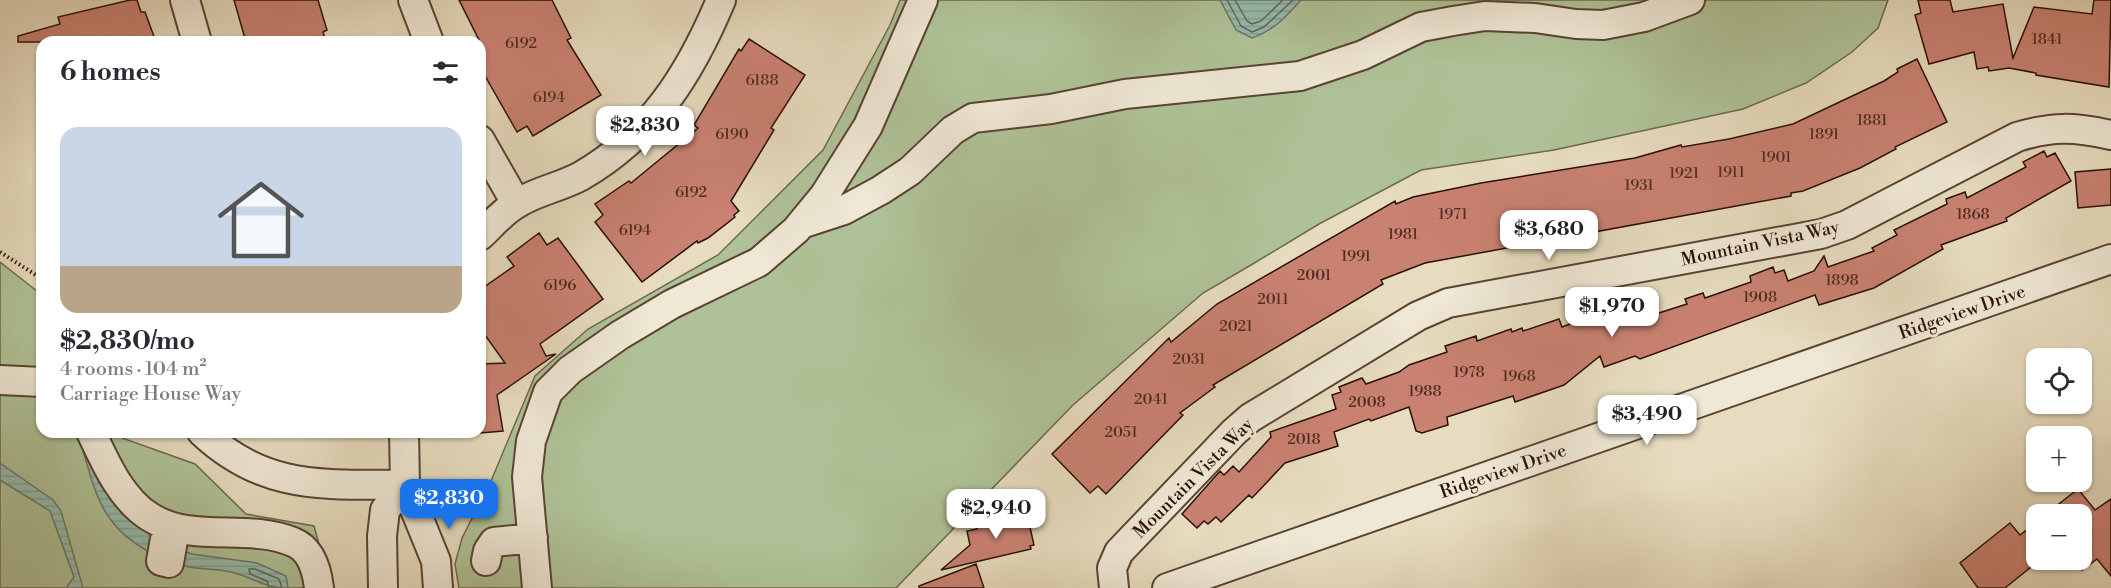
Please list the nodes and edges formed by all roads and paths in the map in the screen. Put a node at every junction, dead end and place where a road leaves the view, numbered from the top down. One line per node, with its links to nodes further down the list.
1 (185, 0): 6 (street)
2 (412, 0): 7 (street)
3 (721, 0): 10 (street)
4 (923, 0): 11 (street)
5 (1690, 0): 11 (street)
6 (195, 36)
7 (427, 36)
8 (2111, 135): 28 (street, Mountain Vista Way)
9 (486, 150): 10 (street)
10 (516, 203): 12 (street)
11 (801, 225): 22 (street)
12 (486, 230)
13 (0, 252): 15 (path)
14 (2111, 259): 29 (street, Ridgeview Drive)
15 (36, 275)
16 (0, 380): 17 (street)
17 (36, 382)
18 (94, 438): 24 (street)
19 (208, 438): 21 (street)
20 (404, 438): 21 (street)
21 (405, 485): 25 (street); 26 (street)
22 (532, 538): 23 (street); 27 (street)
23 (486, 561)
24 (319, 588)
25 (383, 588)
26 (438, 588)
27 (537, 588)
28 (1114, 588)
29 (1167, 588)

